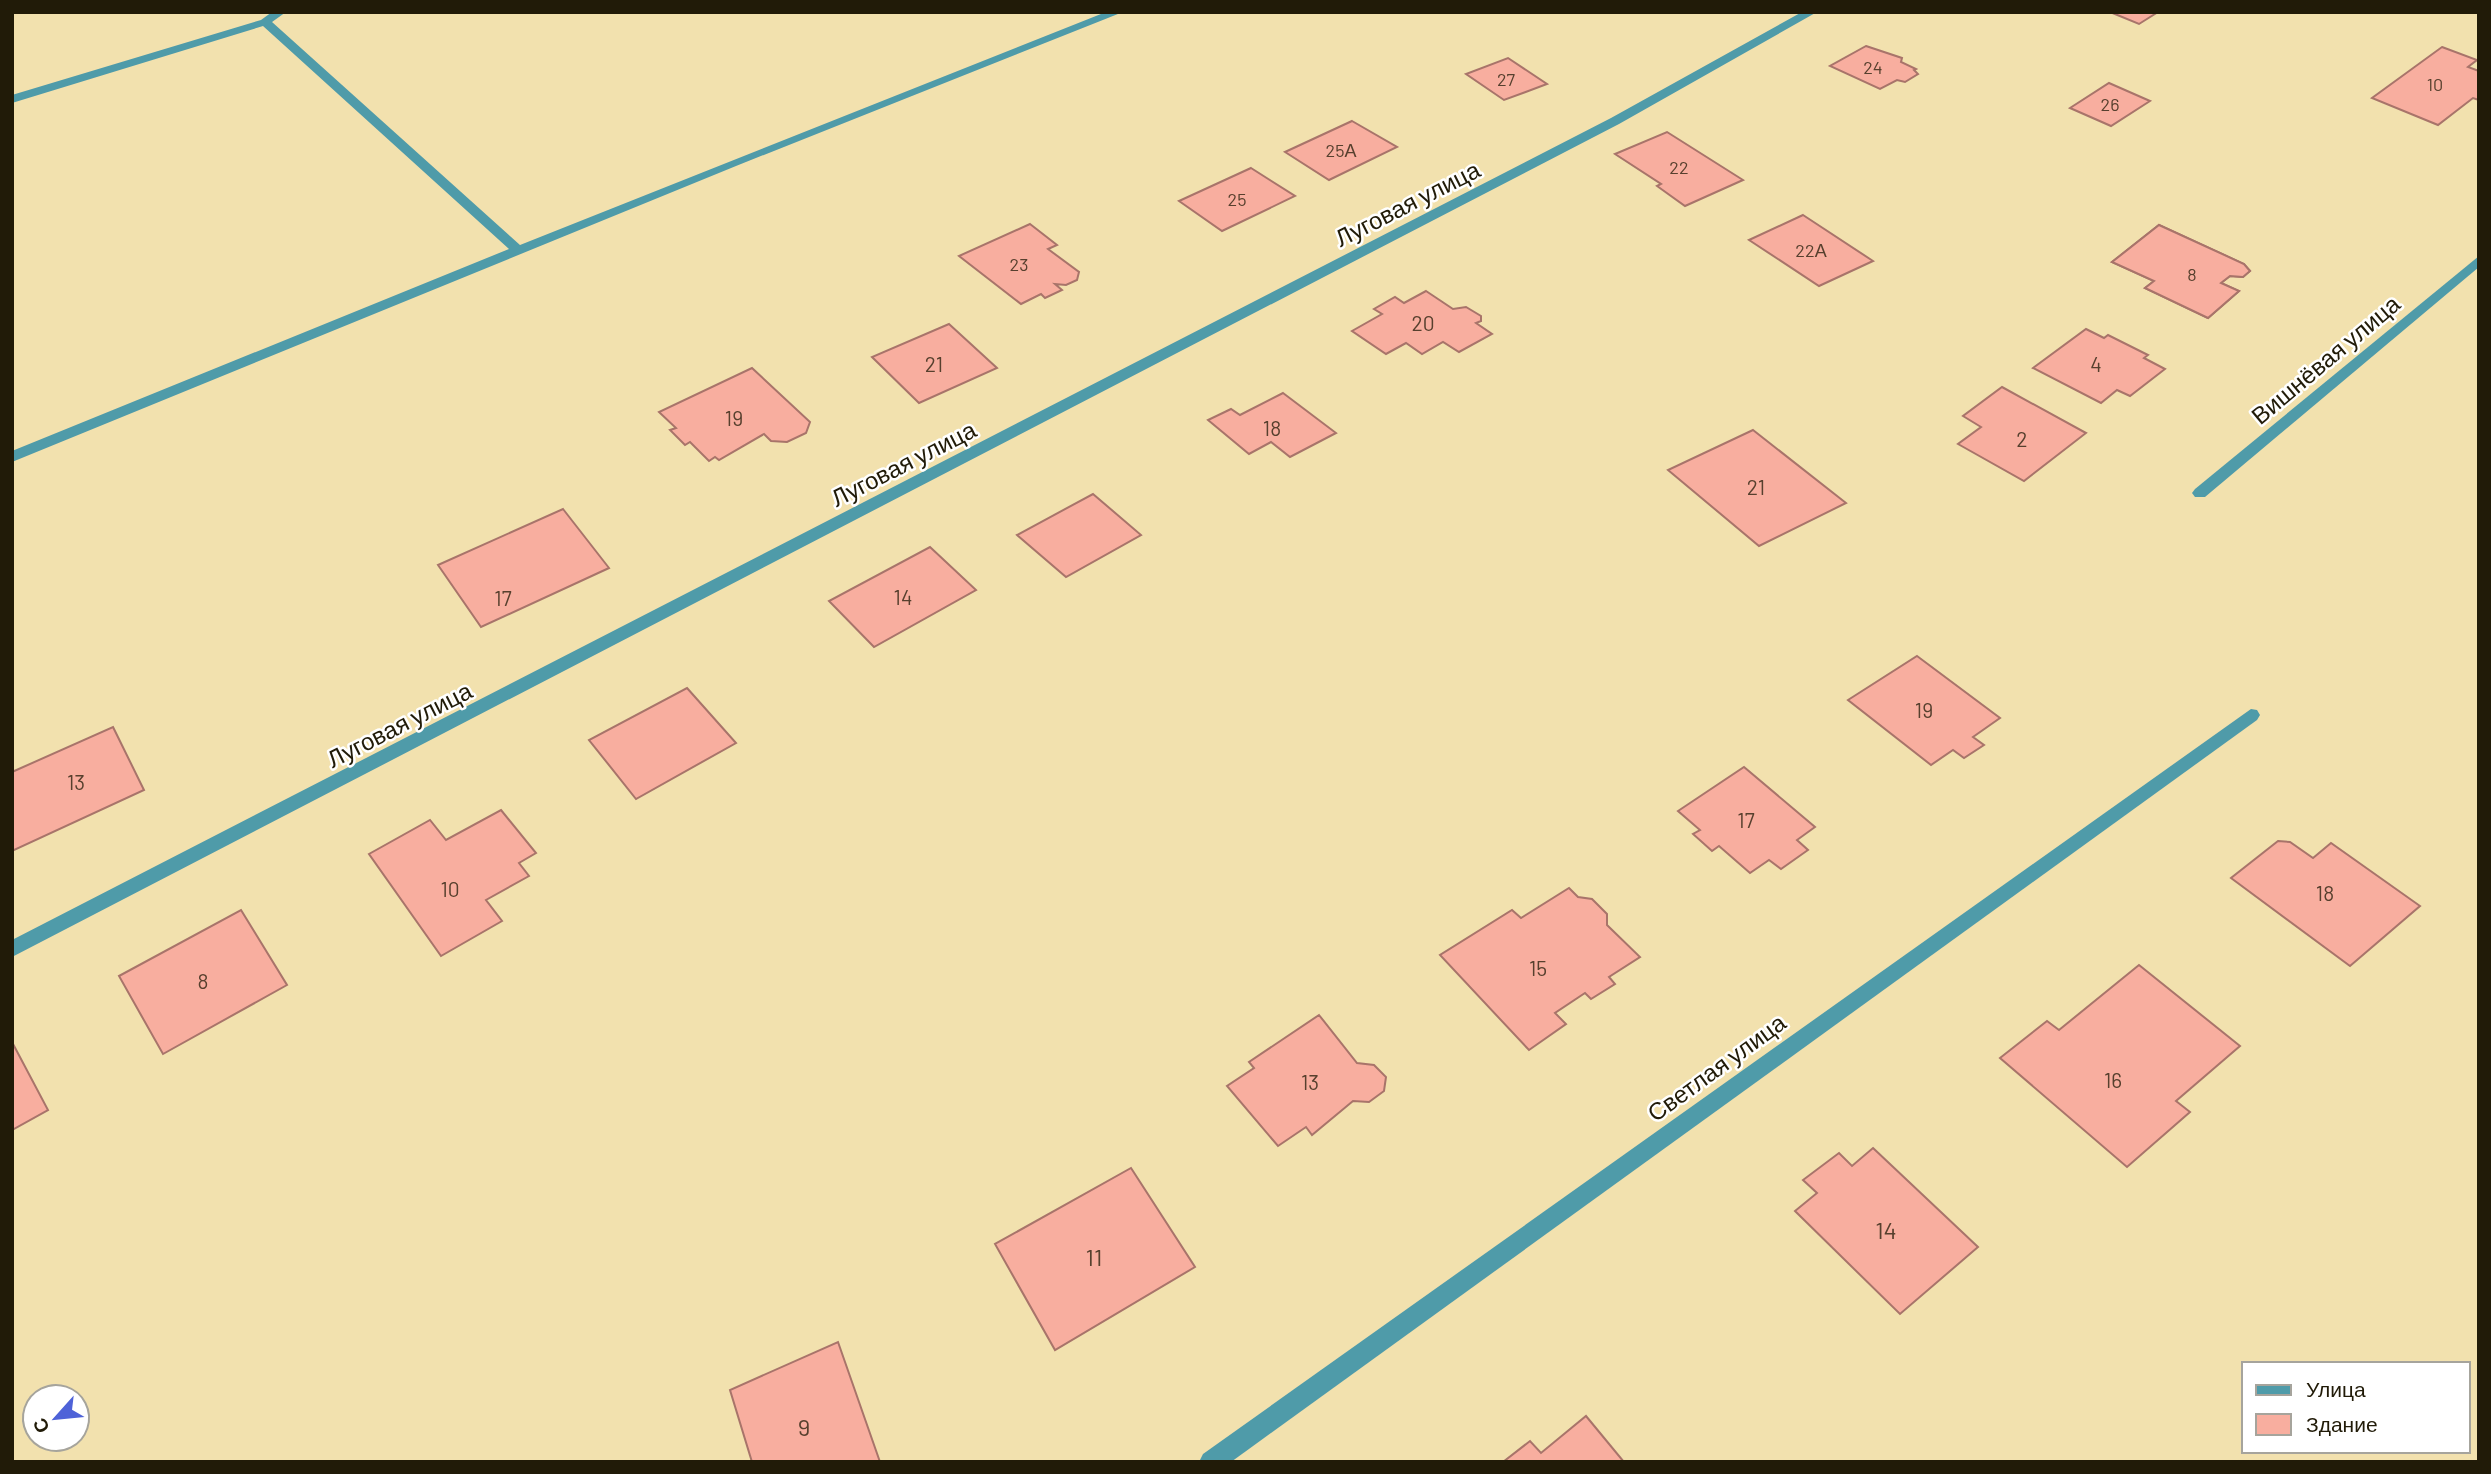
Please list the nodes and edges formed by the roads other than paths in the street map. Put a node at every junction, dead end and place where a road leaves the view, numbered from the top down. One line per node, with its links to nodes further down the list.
1 (280, 12): 4 (street)
2 (1117, 12): 6 (street)
3 (1811, 12): 11 (street, Луговая улица)
4 (265, 22): 5 (street); 6 (street)
5 (12, 99)
6 (518, 250): 8 (street)
7 (2479, 260): 9 (street, Вишнёвая улица)
8 (12, 457)
9 (2200, 493)
10 (2251, 715): 12 (street, Светлая улица)
11 (12, 949)
12 (1211, 1462)

